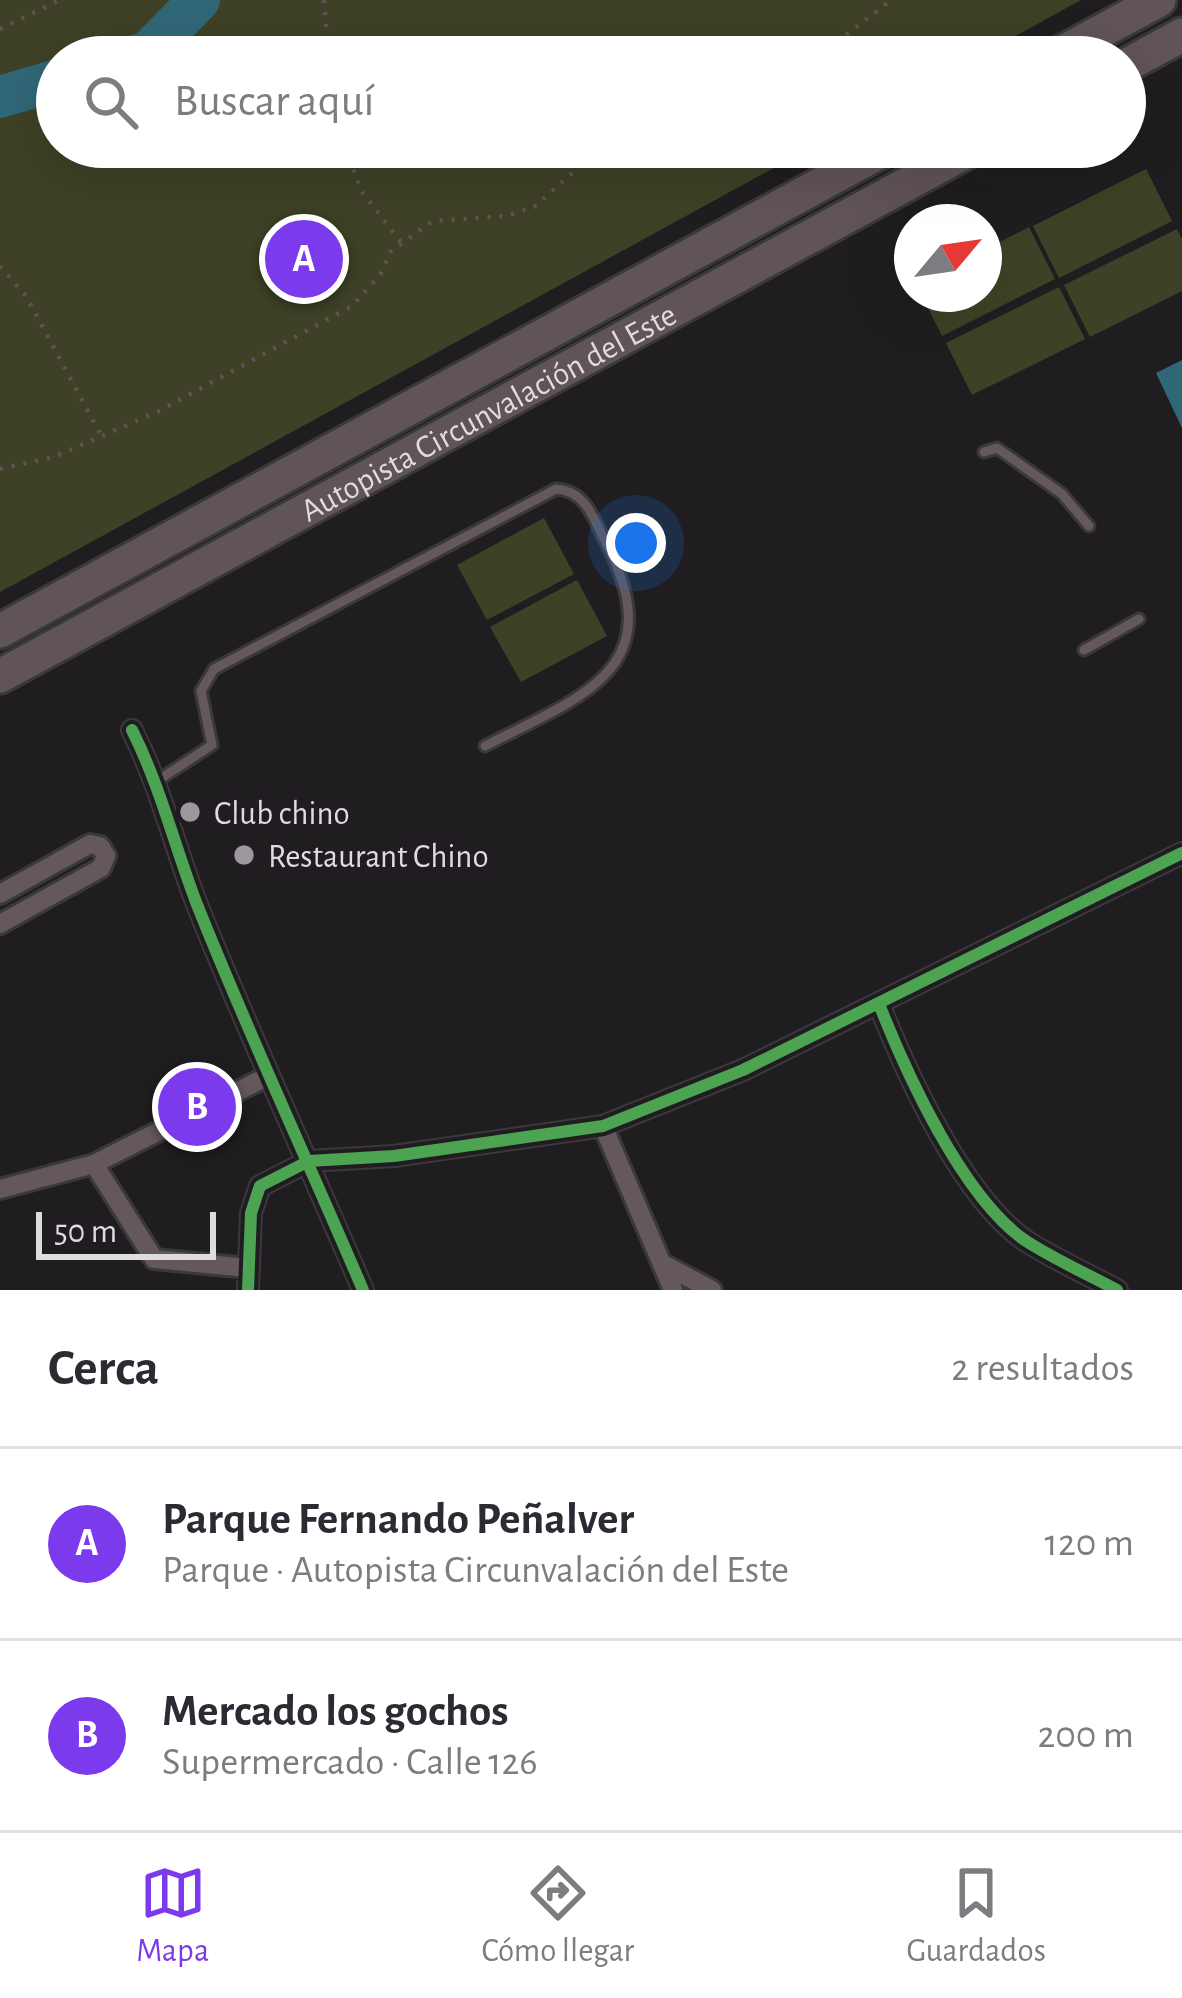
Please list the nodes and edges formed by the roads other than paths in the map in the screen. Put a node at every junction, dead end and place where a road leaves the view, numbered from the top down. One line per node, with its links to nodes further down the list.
1 (1159, 0): 3 (highway)
2 (1182, 35): 4 (highway)
3 (1093, 36)
4 (1146, 55)
5 (851, 168): 10 (highway, Autopista Circunvalación del Este)
6 (937, 168): 12 (highway, Autopista Circunvalación del Este)
7 (984, 452): 8 (lane)
8 (1089, 526)
9 (1139, 619): 11 (lane)
10 (0, 632)
11 (1084, 650)
12 (0, 676)
13 (132, 730): 15 (street)
14 (485, 746): 15 (lane)
15 (158, 781): 20 (street)
16 (1182, 853): 19 (street)
17 (0, 894): 18 (street)
18 (0, 924)
19 (879, 1004): 21 (street); 31 (street)
20 (268, 1076): 22 (street); 23 (street)
21 (603, 1126): 22 (street); 25 (street)
22 (309, 1160): 26 (street); 28 (street)
23 (94, 1164): 24 (street); 26 (street)
24 (0, 1189)
25 (663, 1264): 29 (street); 30 (street)
26 (248, 1268): 27 (street)
27 (248, 1290)
28 (363, 1290)
29 (673, 1290)
30 (712, 1290)
31 (1117, 1290)

